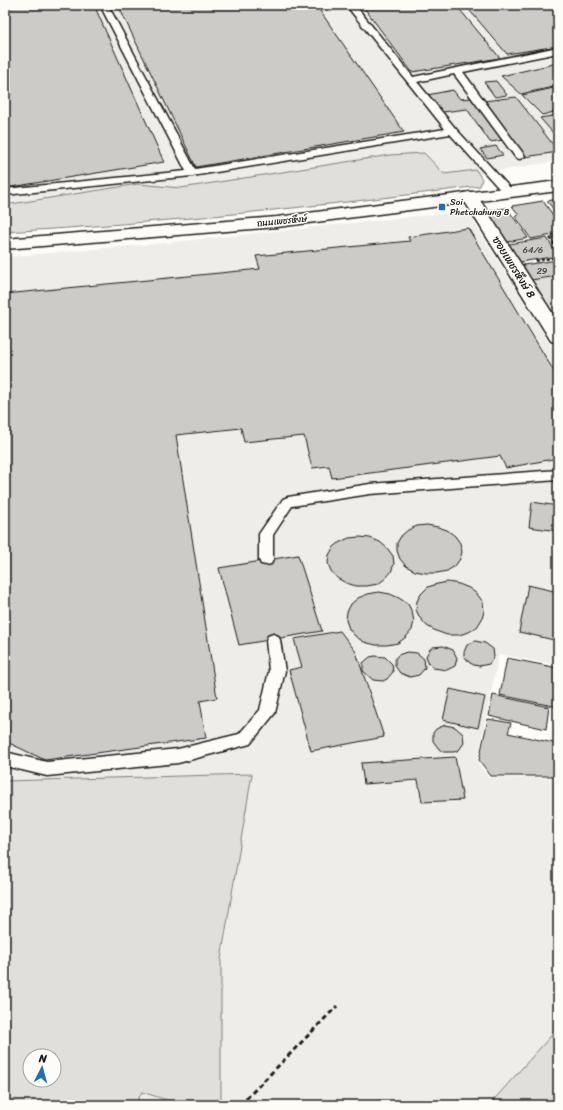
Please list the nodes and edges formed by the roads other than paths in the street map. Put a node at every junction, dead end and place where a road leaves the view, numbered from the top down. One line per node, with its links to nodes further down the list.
1 (104, 5): 8 (lane)
2 (350, 5): 5 (lane)
3 (558, 50): 4 (lane)
4 (456, 70): 5 (lane); 7 (lane)
5 (411, 80): 6 (lane)
6 (452, 131): 8 (lane); 11 (lane)
7 (520, 156)
8 (192, 172): 10 (lane)
9 (558, 186): 11 (main road, ถนนเพชรหึงษ์)
10 (5, 192)
11 (508, 192): 12 (main road, ถนนเพชรหึงษ์)
12 (470, 197): 13 (main road, ถนนเพชรหึงษ์); 14 (main road, ซอยเพชรหึงษ์ 8)
13 (5, 244)
14 (558, 337)
15 (558, 475): 16 (lane)
16 (266, 560)
17 (273, 640): 18 (lane)
18 (5, 759)

